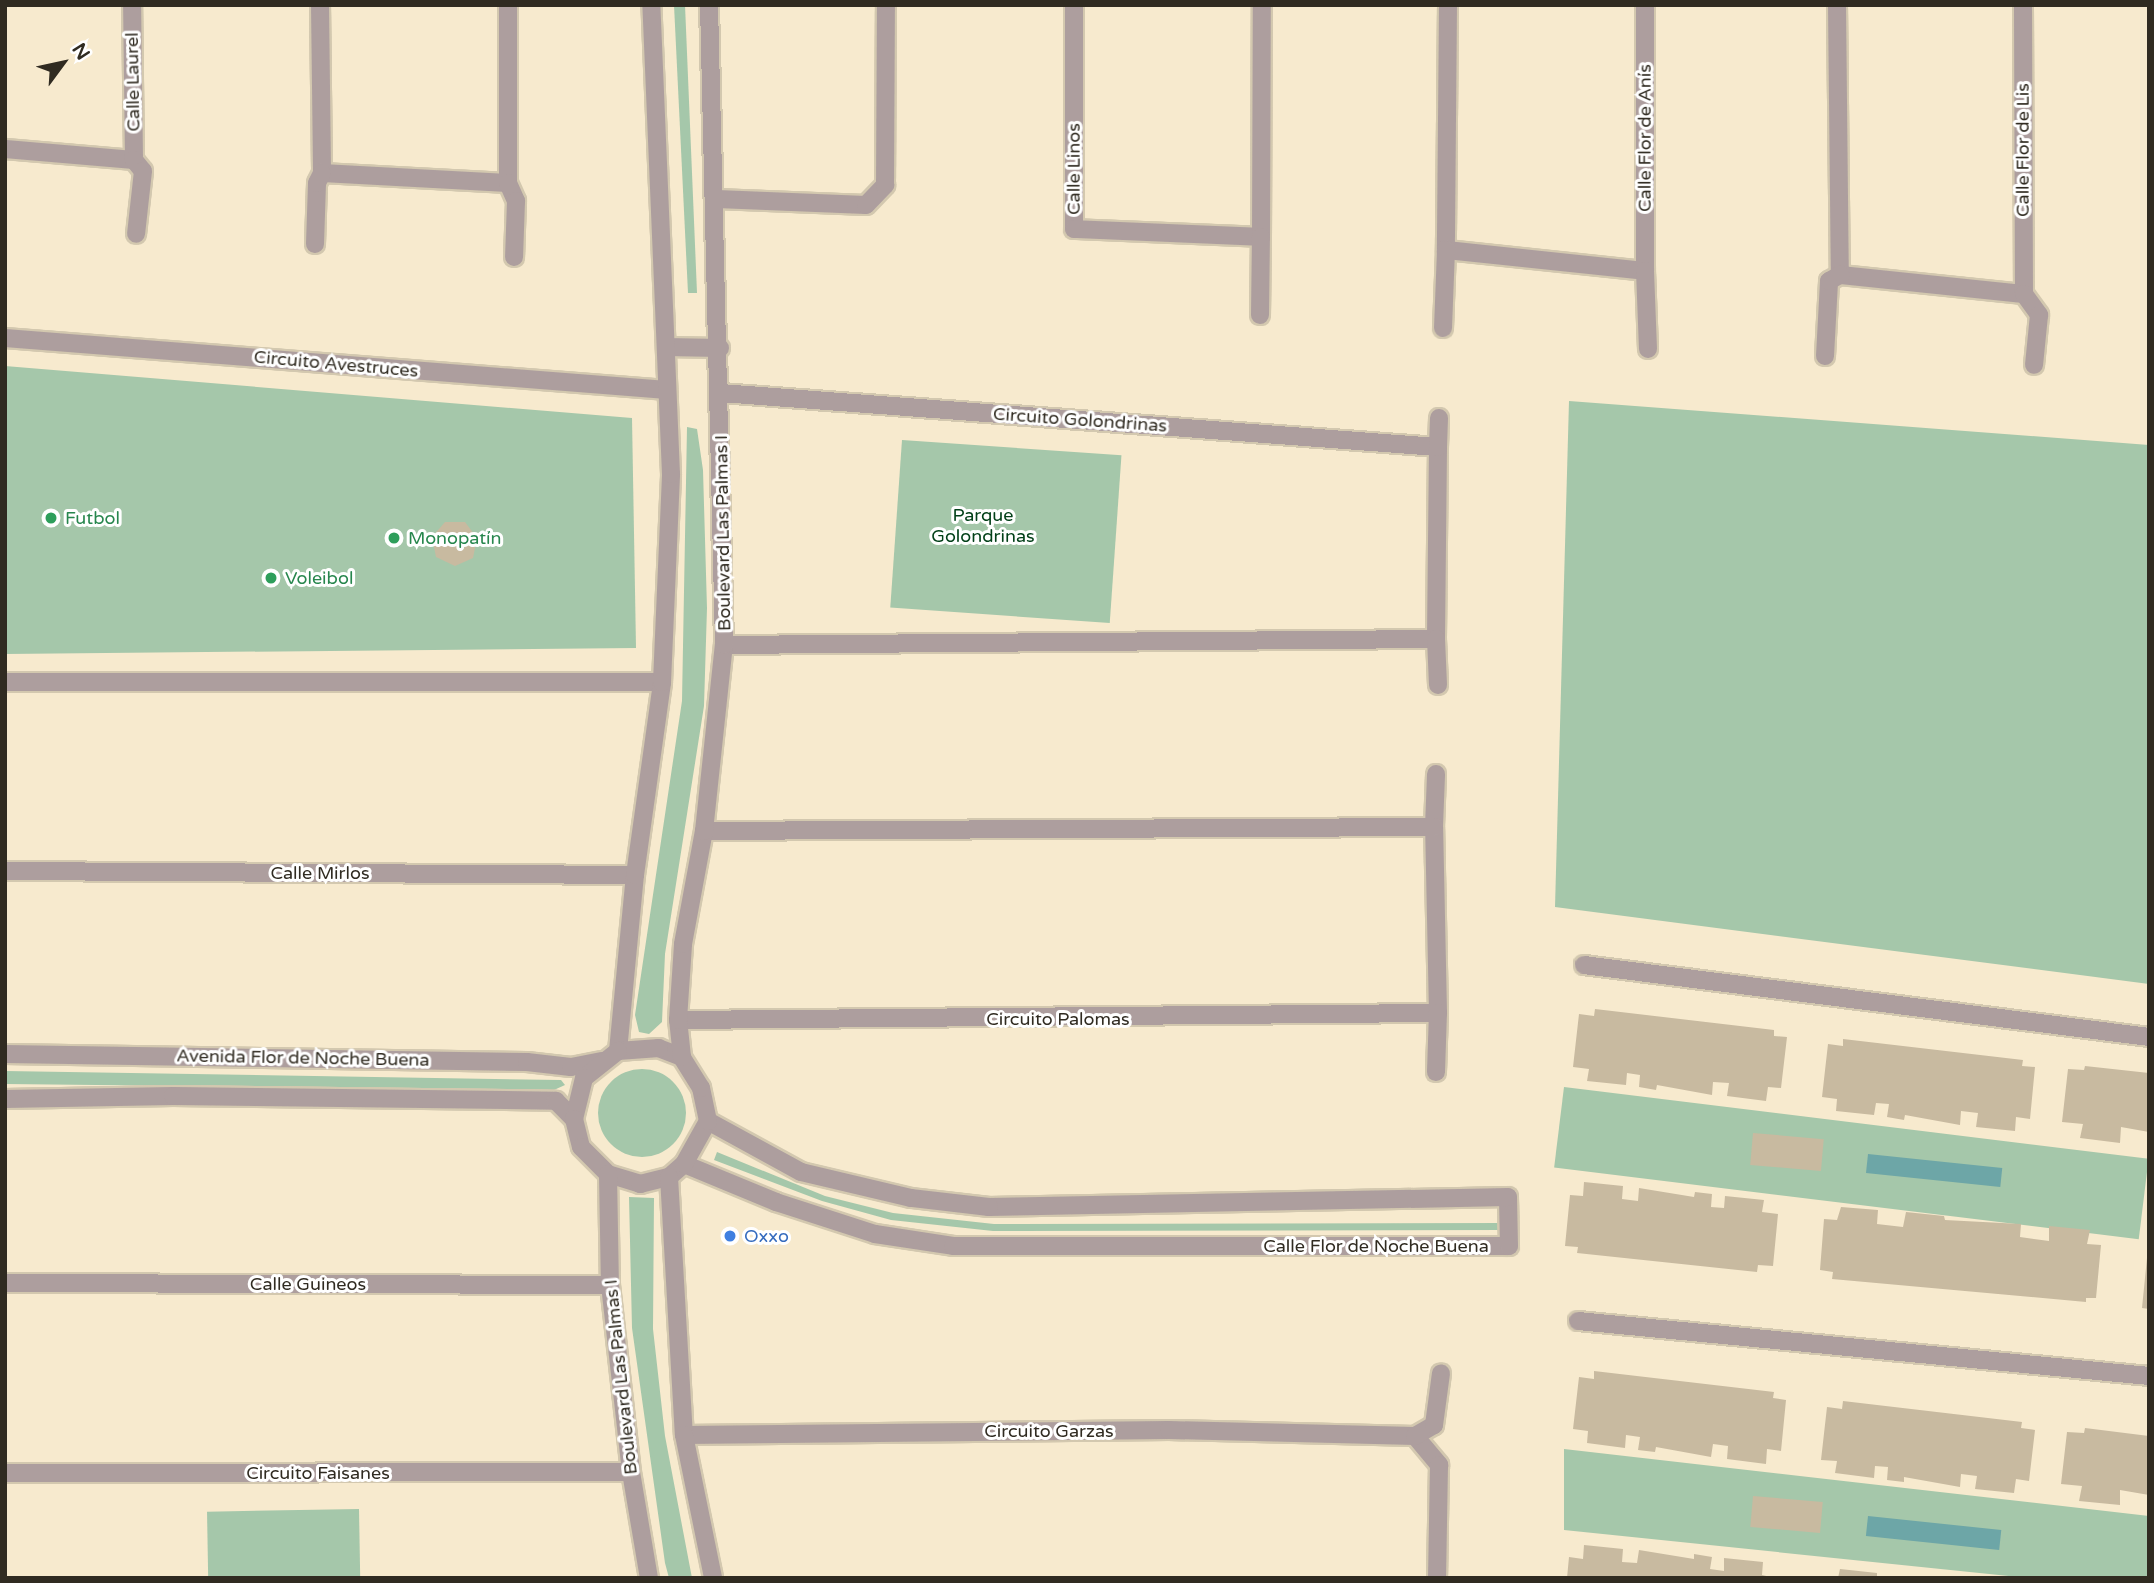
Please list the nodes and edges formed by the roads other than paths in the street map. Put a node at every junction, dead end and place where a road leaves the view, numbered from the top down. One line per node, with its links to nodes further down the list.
1 (132, 5): 14 (street, Calle Laurel)
2 (320, 5): 15 (street)
3 (508, 5): 16 (street)
4 (651, 5): 29 (street)
5 (709, 5): 17 (street, Boulevard Las Palmas I)
6 (886, 5): 17 (street)
7 (1074, 5): 19 (street, Calle Linos)
8 (1262, 5): 19 (street)
9 (1448, 5): 21 (street)
10 (1645, 5): 23 (street, Calle Flor de Anís)
11 (1837, 5): 24 (street)
12 (2023, 5): 25 (street, Calle Flor de Lis)
13 (5, 149): 14 (street)
14 (134, 160): 18 (street, Calle Laurel)
15 (322, 173): 16 (street); 20 (street)
16 (508, 183): 22 (street)
17 (717, 199): 30 (street, Boulevard Las Palmas I)
18 (136, 234)
19 (1261, 237): 26 (street)
20 (315, 244)
21 (1446, 250): 23 (street); 27 (street)
22 (514, 257)
23 (1645, 271): 31 (street, Calle Flor de Anís)
24 (1840, 275): 25 (street); 32 (street)
25 (2024, 294): 33 (street, Calle Flor de Lis)
26 (1259, 314)
27 (1443, 328)
28 (5, 338): 34 (street, Circuito Avestruces)
29 (666, 347): 30 (street); 34 (street)
30 (720, 348): 35 (street, Boulevard Las Palmas I)
31 (1648, 349)
32 (1825, 356)
33 (2034, 365)
34 (667, 390): 41 (street)
35 (721, 393): 37 (street, Circuito Golondrinas); 39 (street, Boulevard Las Palmas I)
36 (1439, 418): 37 (street)
37 (1438, 447): 38 (street)
38 (1436, 639): 39 (street); 42 (street)
39 (724, 645): 45 (street, Boulevard Las Palmas I)
40 (5, 682): 41 (street)
41 (662, 682): 47 (street)
42 (1438, 685)
43 (1436, 774): 44 (street)
44 (1434, 827): 45 (street); 49 (street)
45 (704, 831): 50 (street, Boulevard Las Palmas I)
46 (5, 872): 47 (street, Calle Mirlos)
47 (635, 875): 52 (street)
48 (1584, 965): 51 (street)
49 (1438, 1013): 50 (street, Circuito Palomas); 56 (street)
50 (678, 1020): 54 (street, Boulevard Las Palmas I)
51 (2149, 1037)
52 (618, 1051): 54 (street); 55 (street)
53 (5, 1054): 55 (street, Avenida Flor de Noche Buena)
54 (682, 1057): 59 (street)
55 (601, 1060): 58 (street)
56 (1436, 1072)
57 (5, 1099): 58 (street)
58 (574, 1119): 61 (street)
59 (708, 1121): 60 (street); 60 (street, Calle Flor de Noche Buena)
60 (684, 1164): 62 (street)
61 (608, 1174): 62 (street); 64 (street, Boulevard Las Palmas I)
62 (668, 1177): 68 (street)
63 (5, 1283): 64 (street, Calle Guineos)
64 (610, 1286): 70 (street, Boulevard Las Palmas I)
65 (1578, 1321): 67 (street)
66 (1441, 1373): 69 (street)
67 (2149, 1376)
68 (684, 1435): 69 (street, Circuito Garzas); 73 (street)
69 (1415, 1436): 74 (street)
70 (631, 1472): 71 (street, Circuito Faisanes); 72 (street, Boulevard Las Palmas I)
71 (5, 1473)
72 (649, 1578)
73 (713, 1578)
74 (1437, 1578)

